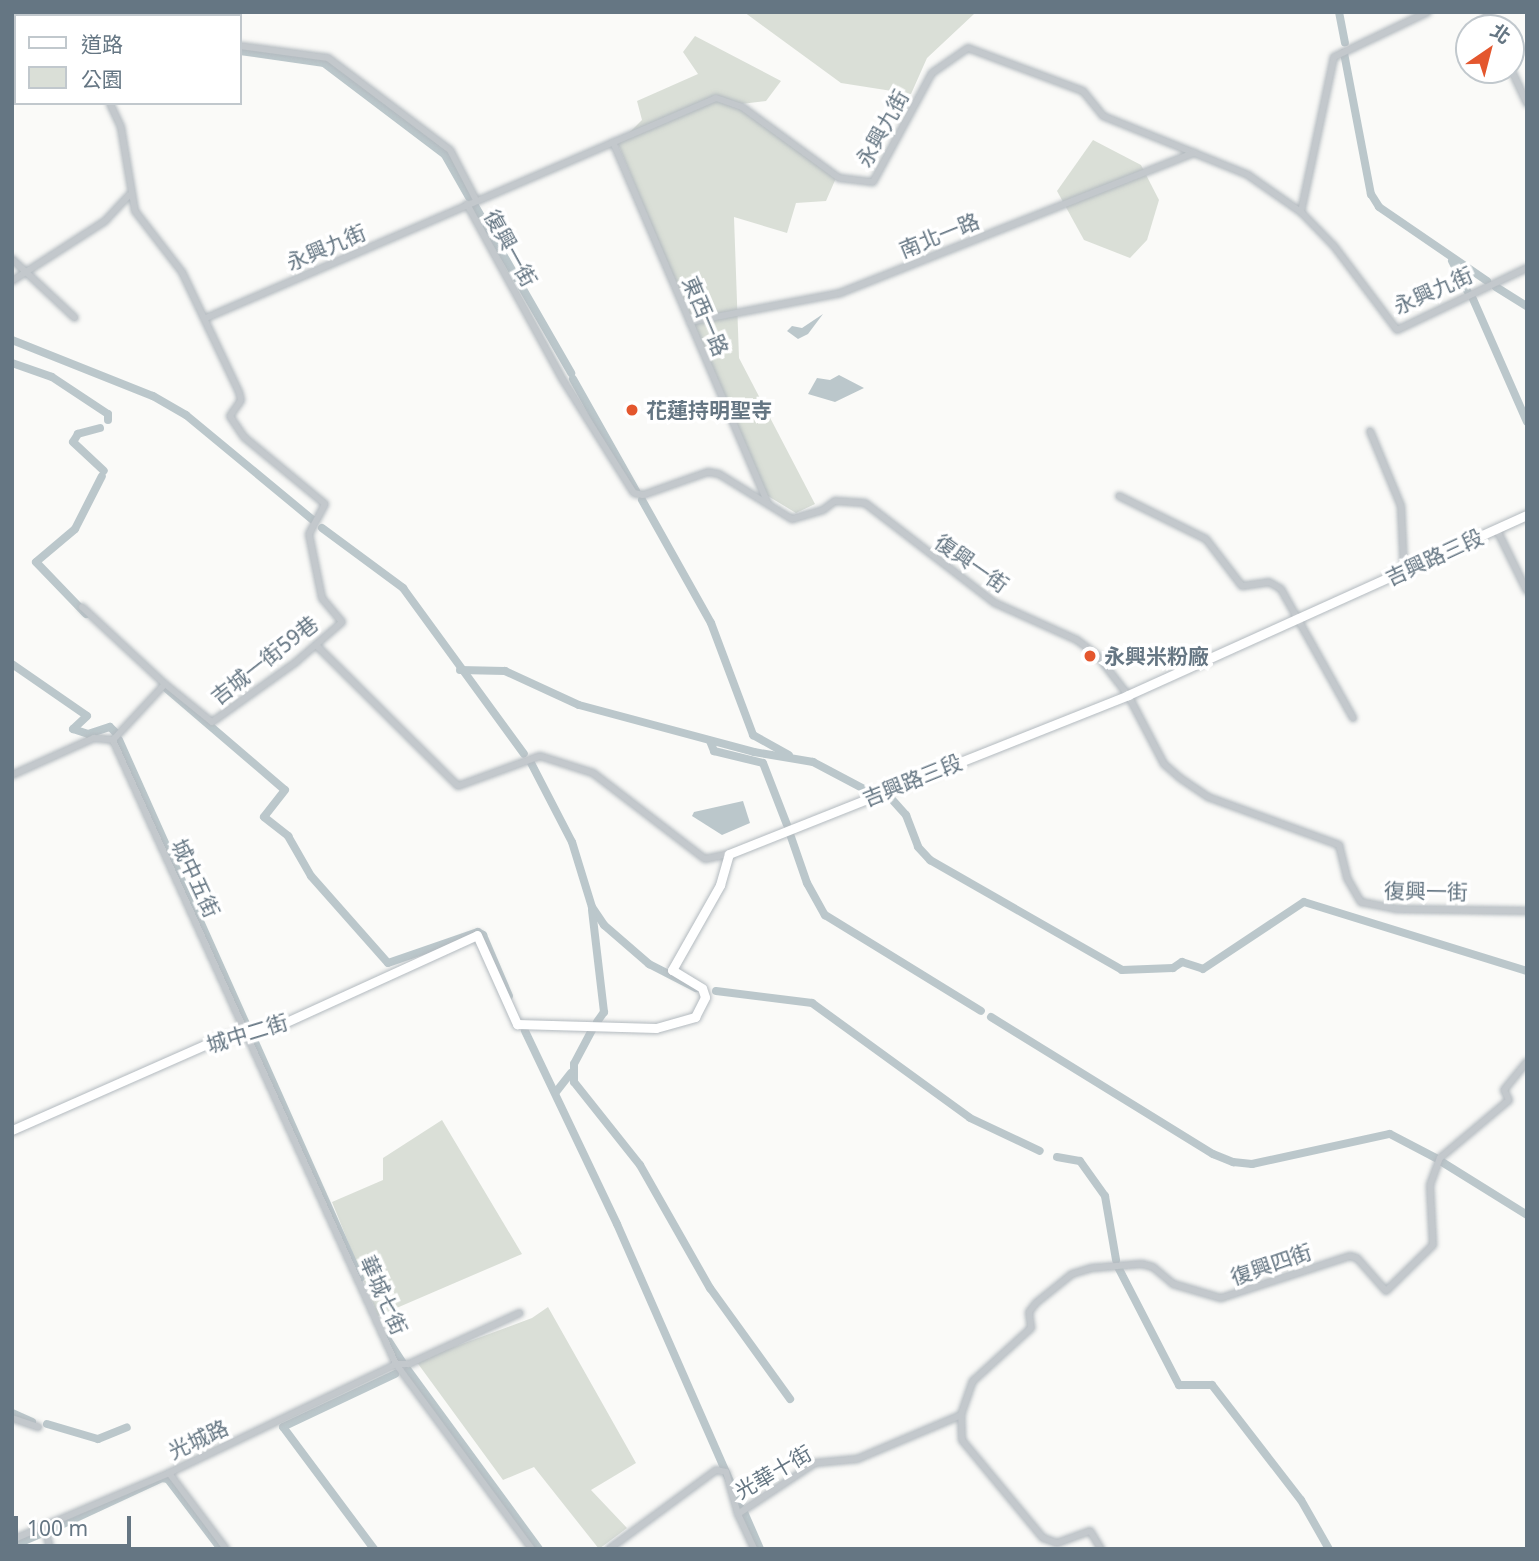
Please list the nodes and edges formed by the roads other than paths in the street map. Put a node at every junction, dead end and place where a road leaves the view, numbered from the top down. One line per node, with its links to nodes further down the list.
1 (1428, 12): 11 (street)
2 (242, 46): 9 (street, 復興一街)
3 (1518, 84): 4 (street)
4 (1527, 103)
5 (111, 105): 8 (street, 吉城一街59巷)
6 (613, 142): 7 (street, 永興九街); 9 (street, 永興九街); 18 (street, 東西一路)
7 (1194, 153): 11 (street, 永興九街); 18 (street, 南北一路)
8 (129, 195): 14 (street); 17 (street, 吉城一街59巷)
9 (476, 200): 10 (street, 永興九街)
10 (467, 204): 17 (street, 永興九街); 21 (street, 復興一街)
11 (1301, 212): 13 (street, 永興九街)
12 (12, 259): 14 (street)
13 (1527, 268)
14 (26, 271): 15 (street); 16 (street)
15 (12, 281)
16 (75, 318)
17 (206, 318): 28 (street, 吉城一街59巷)
18 (690, 321): 21 (street, 東西一路)
19 (1370, 431): 24 (street)
20 (1119, 496): 27 (street)
21 (768, 503): 30 (street, 復興一街)
22 (1527, 515): 23 (street, 吉興路三段)
23 (1496, 528): 24 (street, 吉興路三段); 25 (street)
24 (1404, 570): 27 (street, 吉興路三段)
25 (1527, 591)
26 (82, 607): 29 (street)
27 (1300, 617): 30 (street, 吉興路三段); 31 (street)
28 (316, 645): 29 (street, 吉城一街59巷); 34 (street)
29 (165, 684): 32 (street)
30 (1128, 695): 34 (street, 吉興路三段); 35 (street, 復興一街)
31 (1353, 718)
32 (113, 740): 33 (street); 36 (street, 城中五街)
33 (12, 775)
34 (729, 855): 36 (street, 城中二街)
35 (1527, 911)
36 (247, 1031): 38 (street, 城中二街); 40 (street, 華城七街)
37 (1527, 1062): 41 (street, 復興四街)
38 (12, 1130)
39 (520, 1313): 40 (street, 光城路)
40 (397, 1364): 44 (street, 光城路); 50 (street, 華城七街)
41 (961, 1415): 45 (street, 光華十街); 53 (street)
42 (12, 1418): 43 (street)
43 (38, 1427)
44 (169, 1473): 46 (street, 光城路); 49 (street)
45 (738, 1514): 51 (street, 光華十街); 52 (street)
46 (45, 1527): 47 (street, 光城路); 48 (street)
47 (12, 1540)
48 (50, 1549)
49 (226, 1549)
50 (532, 1549)
51 (609, 1549)
52 (754, 1549)
53 (1101, 1549)

